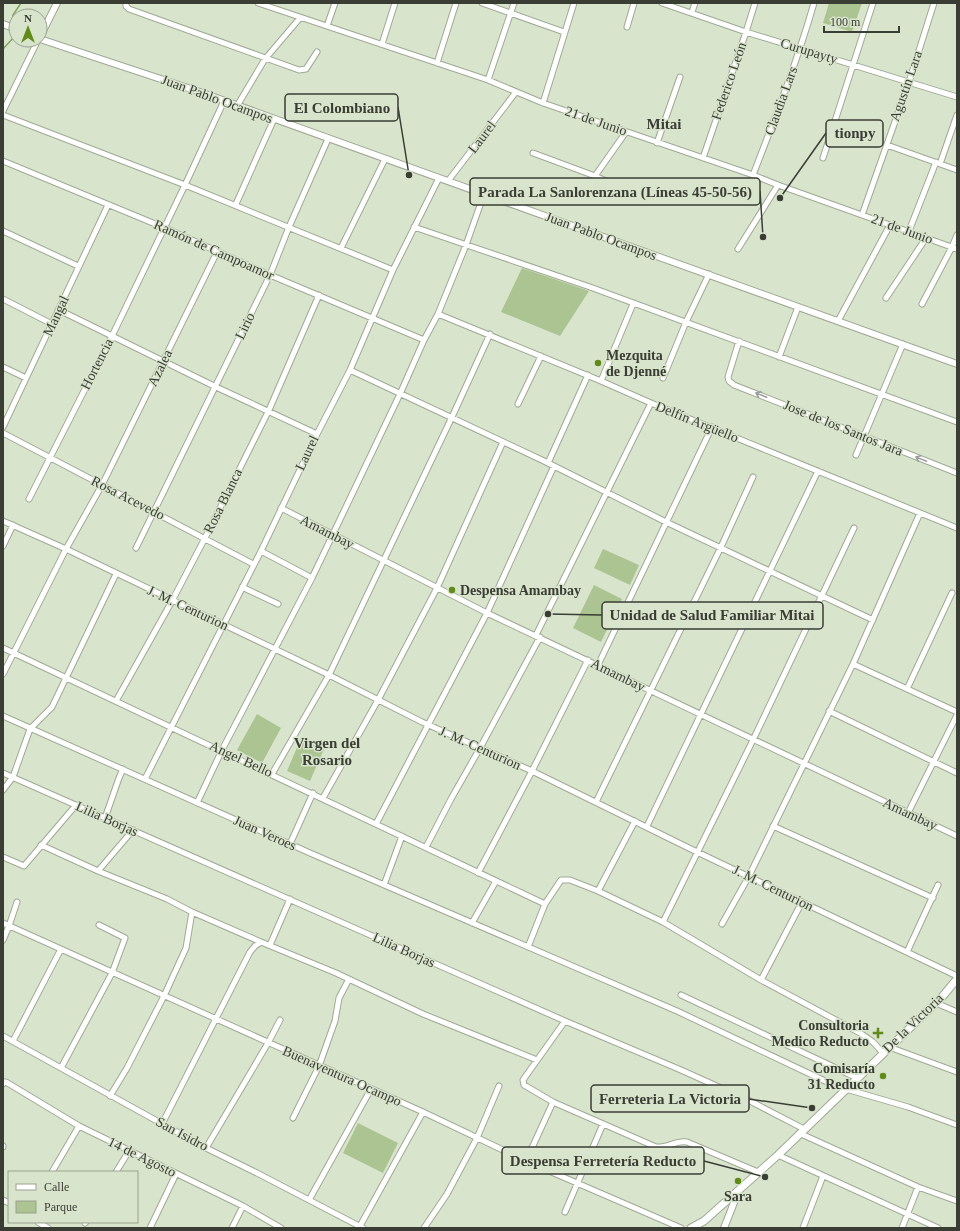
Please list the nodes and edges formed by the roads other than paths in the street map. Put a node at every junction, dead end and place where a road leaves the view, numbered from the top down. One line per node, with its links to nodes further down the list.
1 (57, 3): 20 (street)
2 (126, 3): 30 (street)
3 (258, 3): 19 (street, 21 de Junio)
4 (335, 3): 21 (street)
5 (395, 3): 26 (street)
6 (456, 3): 31 (street)
7 (482, 3): 17 (street)
8 (514, 3): 17 (street)
9 (574, 3): 23 (street)
10 (634, 3): 22 (street)
11 (662, 3): 18 (street, Curupayty)
12 (695, 3): 18 (street)
13 (755, 3): 24 (street, Federico León)
14 (814, 3): 28 (street, Claudia Lars)
15 (873, 3): 32 (street)
16 (934, 3): 35 (street, Agustín Lara)
17 (511, 12): 23 (street); 34 (street)
18 (692, 12): 24 (street, Curupayty)
19 (300, 18): 21 (street, 21 de Junio); 30 (street)
20 (48, 21)
21 (327, 26): 26 (street, 21 de Junio)
22 (626, 27)
23 (564, 32): 39 (street)
24 (746, 32): 28 (street, Curupayty); 50 (street, Federico León)
25 (48, 42): 38 (street, Juan Pablo Ocampos)
26 (382, 44): 31 (street, 21 de Junio)
27 (34, 48): 41 (street)
28 (800, 48): 32 (street, Curupayty); 56 (street, Claudia Lars)
29 (317, 52): 30 (street)
30 (266, 59): 40 (street)
31 (437, 63): 34 (street, 21 de Junio)
32 (854, 64): 35 (street, Curupayty); 51 (street)
33 (680, 77): 47 (street)
34 (488, 80): 36 (street, 21 de Junio)
35 (909, 82): 37 (street, Curupayty); 48 (street, Agustín Lara)
36 (516, 92): 39 (street, 21 de Junio); 59 (street, Laurel)
37 (957, 97)
38 (224, 101): 40 (street, Juan Pablo Ocampos); 60 (street, Hortencia)
39 (543, 103): 45 (street, 21 de Junio)
40 (237, 106): 44 (street, Juan Pablo Ocampos)
41 (3, 111)
42 (3, 115): 60 (street)
43 (957, 115): 54 (street)
44 (274, 119): 46 (street, Juan Pablo Ocampos); 64 (street)
45 (626, 132): 47 (street, 21 de Junio); 57 (street)
46 (328, 139): 52 (street, Juan Pablo Ocampos); 68 (street, Lirio)
47 (657, 143): 50 (street, 21 de Junio)
48 (887, 145): 54 (street); 66 (street, Agustín Lara)
49 (533, 153): 57 (street)
50 (703, 158): 56 (street, 21 de Junio)
51 (823, 158)
52 (385, 159): 58 (street, Juan Pablo Ocampos); 76 (street)
53 (3, 161): 65 (street, Ramón de Campoamor)
54 (938, 163): 55 (street); 72 (street)
55 (957, 170)
56 (753, 175): 61 (street, 21 de Junio)
57 (596, 176): 62 (street)
58 (439, 178): 59 (street, Juan Pablo Ocampos); 69 (street, Laurel)
59 (448, 182): 63 (street, Juan Pablo Ocampos)
60 (185, 184): 64 (street); 70 (street, Hortencia)
61 (778, 185): 66 (street, 21 de Junio); 78 (street)
62 (619, 187)
63 (484, 194): 75 (street); 82 (street, Juan Pablo Ocampos)
64 (236, 204): 68 (street)
65 (108, 205): 70 (street, Ramón de Campoamor); 80 (street, Mangal)
66 (862, 215): 67 (street, 21 de Junio)
67 (890, 225): 72 (street, 21 de Junio); 93 (street)
68 (289, 226): 76 (street); 83 (street, Lirio)
69 (414, 227): 75 (street); 81 (street, Laurel)
70 (165, 228): 79 (street, Ramón de Campoamor); 97 (street, Hortencia)
71 (3, 231): 80 (street)
72 (909, 231): 74 (street, 21 de Junio)
73 (957, 235): 77 (street)
74 (926, 238): 77 (street, 21 de Junio); 85 (street)
75 (466, 245): 87 (street); 91 (street)
76 (341, 248): 81 (street)
77 (955, 248): 88 (street)
78 (738, 249)
79 (217, 252): 83 (street, Ramón de Campoamor); 103 (street, Azalea)
80 (78, 266): 90 (street, Mangal)
81 (393, 270): 92 (street, Laurel)
82 (708, 274): 89 (street, Juan Pablo Ocampos); 94 (street)
83 (270, 275): 84 (street, Ramón de Campoamor); 111 (street, Lirio)
84 (319, 296): 92 (street, Ramón de Campoamor); 116 (street, Rosa Blanca)
85 (886, 298)
86 (3, 299): 95 (street)
87 (633, 304): 94 (street); 110 (street)
88 (922, 304)
89 (798, 306): 93 (street, Juan Pablo Ocampos); 102 (street)
90 (59, 310): 95 (street, Mangal); 97 (street)
91 (438, 314): 96 (street, Delfín Argüello); 98 (street)
92 (373, 318): 98 (street, Ramón de Campoamor); 106 (street, Laurel)
93 (838, 320): 100 (street, Juan Pablo Ocampos)
94 (686, 322): 99 (street); 109 (street)
95 (52, 324): 108 (street, Mangal)
96 (490, 334): 101 (street, Delfín Argüello); 117 (street)
97 (112, 336): 103 (street); 126 (street, Hortencia)
98 (424, 340): 112 (street)
99 (739, 341): 102 (street); 123 (street, Jose de los Santos Jara, one-way to 99)
100 (903, 344): 104 (street, Juan Pablo Ocampos); 113 (street)
101 (541, 356): 107 (street, Delfín Argüello); 115 (street)
102 (779, 357): 113 (street)
103 (163, 361): 111 (street); 132 (street, Azalea)
104 (957, 364)
105 (3, 366): 108 (street)
106 (350, 370): 112 (street); 122 (street, Laurel)
107 (588, 375): 110 (street, Delfín Argüello); 127 (street)
108 (26, 378): 119 (street, Mangal)
109 (663, 378)
110 (601, 380): 114 (street, Delfín Argüello)
111 (216, 387): 116 (street); 136 (street, Lirio)
112 (400, 394): 117 (street); 143 (street)
113 (882, 395): 118 (street); 123 (street)
114 (651, 403): 120 (street, Delfín Argüello); 133 (street)
115 (518, 404)
116 (269, 410): 122 (street); 144 (street, Rosa Blanca)
117 (452, 417): 124 (street); 150 (street)
118 (957, 422)
119 (3, 427)
120 (712, 427): 129 (street, Delfín Argüello); 139 (street)
121 (3, 433): 126 (street, Rosa Acevedo)
122 (317, 434): 135 (street, Laurel)
123 (864, 436): 125 (street); 130 (street, Jose de los Santos Jara, one-way to 123)
124 (503, 442): 127 (street); 156 (street)
125 (856, 455)
126 (49, 458): 132 (street, Rosa Acevedo); 134 (street, Hortencia)
127 (548, 463): 128 (street)
128 (554, 466): 133 (street); 161 (street)
129 (818, 472): 137 (street, Delfín Argüello); 152 (street)
130 (957, 473)
131 (753, 477): 147 (street)
132 (102, 485): 136 (street, Rosa Acevedo); 148 (street, Azalea)
133 (606, 492): 139 (street); 164 (street)
134 (29, 499)
135 (281, 508): 143 (street, Amambay); 149 (street, Laurel)
136 (154, 511): 144 (street, Rosa Acevedo); 146 (street, Lirio)
137 (920, 513): 142 (street, Delfín Argüello); 162 (street)
138 (3, 521): 140 (street, J. M. Centurion)
139 (666, 522): 147 (street); 170 (street)
140 (13, 526): 145 (street); 148 (street, J. M. Centurion)
141 (854, 528): 158 (street)
142 (957, 528)
143 (332, 535): 150 (street, Amambay); 154 (street)
144 (205, 538): 151 (street, Rosa Acevedo); 159 (street, Rosa Blanca)
145 (3, 546)
146 (136, 548)
147 (721, 548): 152 (street); 175 (street)
148 (66, 549): 153 (street, J. M. Centurion); 167 (street, Azalea)
149 (261, 551): 151 (street, Laurel); 154 (street)
150 (383, 561): 156 (street, Amambay); 172 (street)
151 (253, 564): 155 (street, Laurel)
152 (771, 572): 158 (street); 180 (street)
153 (116, 574): 159 (street, J. M. Centurion); 173 (street)
154 (312, 578): 166 (street)
155 (242, 587): 160 (street); 163 (street, Laurel)
156 (437, 588): 161 (street, Amambay); 176 (street)
157 (952, 593): 174 (street)
158 (821, 596): 162 (street); 186 (street)
159 (172, 601): 163 (street, J. M. Centurion); 177 (street, Rosa Blanca)
160 (278, 604)
161 (487, 613): 164 (street, Amambay); 183 (street)
162 (873, 620): 169 (street)
163 (223, 624): 166 (street, J. M. Centurion); 184 (street, Laurel)
164 (538, 636): 168 (street, Amambay); 187 (street)
165 (3, 648): 167 (street, Angel Bello)
166 (276, 650): 172 (street, J. M. Centurion); 188 (street)
167 (13, 653): 171 (street, Azalea); 173 (street, Angel Bello)
168 (588, 660): 170 (street, Amambay); 192 (street)
169 (853, 664): 174 (street); 178 (street)
170 (598, 665): 175 (street, Amambay)
171 (3, 674)
172 (329, 675): 176 (street, J. M. Centurion); 195 (street)
173 (66, 677): 177 (street, Angel Bello); 185 (street)
174 (907, 689): 179 (street)
175 (650, 690): 180 (street, Amambay); 201 (street)
176 (378, 700): 183 (street, J. M. Centurion); 200 (street)
177 (116, 701): 184 (street, Angel Bello)
178 (829, 711): 189 (street); 190 (street)
179 (957, 712)
180 (702, 715): 186 (street, Amambay); 208 (street)
181 (957, 715): 189 (street)
182 (3, 716): 185 (street, Juan Veroes)
183 (428, 724): 187 (street, J. M. Centurion); 207 (street)
184 (171, 727): 188 (street, Angel Bello); 197 (street, Laurel)
185 (30, 728): 191 (street, Juan Veroes); 196 (street)
186 (753, 740): 190 (street, Amambay); 216 (street)
187 (480, 748): 192 (street, J. M. Centurion); 215 (street)
188 (222, 750): 195 (street, Angel Bello); 202 (street)
189 (934, 762): 194 (street); 204 (street)
190 (804, 764): 204 (street, Amambay); 209 (street)
191 (123, 769): 197 (street, Juan Veroes); 205 (street)
192 (532, 771): 201 (street, J. M. Centurion); 219 (street)
193 (3, 773): 196 (street, Lilia Borjas)
194 (957, 773)
195 (272, 774): 199 (street, Angel Bello)
196 (13, 778): 198 (street); 203 (street, Lilia Borjas)
197 (145, 778): 202 (street, Juan Veroes)
198 (3, 790)
199 (313, 793): 200 (street, Angel Bello); 213 (street)
200 (323, 798): 207 (street, Angel Bello)
201 (596, 802): 206 (street, J. M. Centurion)
202 (197, 803): 213 (street, Juan Veroes)
203 (76, 805): 205 (street, Lilia Borjas); 214 (street)
204 (908, 813): 212 (street, Amambay)
205 (105, 818): 210 (street, Lilia Borjas)
206 (635, 821): 208 (street, J. M. Centurion); 224 (street)
207 (376, 824): 211 (street, Angel Bello)
208 (647, 826): 216 (street, J. M. Centurion)
209 (773, 826): 220 (street); 225 (street)
210 (133, 830): 218 (street); 226 (street, Lilia Borjas)
211 (402, 836): 215 (street, Angel Bello); 222 (street)
212 (957, 836)
213 (290, 844): 222 (street, Juan Veroes)
214 (41, 845): 217 (street); 218 (street)
215 (426, 848): 219 (street, Angel Bello)
216 (697, 852): 220 (street, J. M. Centurion); 231 (street)
217 (3, 857)
218 (98, 871): 230 (street)
219 (478, 873): 221 (street, Angel Bello)
220 (749, 876): 228 (street, J. M. Centurion); 234 (street)
221 (496, 881): 229 (street, Angel Bello); 233 (street)
222 (384, 885): 233 (street, Juan Veroes)
223 (938, 885): 225 (street)
224 (598, 891): 229 (street); 231 (street)
225 (933, 898): 242 (street)
226 (290, 899): 239 (street); 253 (street, Lilia Borjas)
227 (17, 902): 236 (street)
228 (802, 902): 242 (street, J. M. Centurion); 246 (street)
229 (545, 904): 240 (street)
230 (192, 912): 238 (street); 248 (street)
231 (663, 922): 246 (street)
232 (3, 923): 236 (street, Buenaventura Ocampo)
233 (472, 923): 240 (street, Juan Veroes)
234 (722, 924)
235 (99, 925): 243 (street)
236 (9, 926): 237 (street); 241 (street, Buenaventura Ocampo)
237 (3, 940)
238 (261, 942): 239 (street); 251 (street)
239 (270, 945): 245 (street)
240 (528, 947): 267 (street, Juan Veroes)
241 (61, 949): 243 (street, Buenaventura Ocampo); 255 (street)
242 (907, 952): 244 (street, J. M. Centurion)
243 (112, 972): 248 (street, Buenaventura Ocampo); 261 (street)
244 (957, 977): 249 (main road, De la Victoria)
245 (349, 979): 259 (street); 260 (street)
246 (761, 980): 258 (street)
247 (681, 995): 263 (street)
248 (164, 996): 251 (street, Buenaventura Ocampo); 268 (street)
249 (936, 1003): 250 (street); 257 (main road, De la Victoria)
250 (957, 1012)
251 (216, 1019): 256 (street, Buenaventura Ocampo); 272 (street)
252 (280, 1020): 256 (street)
253 (565, 1021): 259 (street); 276 (street, Lilia Borjas)
254 (3, 1036): 255 (street, San Isidro)
255 (13, 1042): 261 (street, San Isidro)
256 (268, 1043): 260 (street, Buenaventura Ocampo); 278 (street)
257 (889, 1047): 258 (main road, De la Victoria); 262 (street)
258 (883, 1053): 263 (main road, De la Victoria)
259 (537, 1060): 269 (street)
260 (319, 1066): 266 (street, Buenaventura Ocampo); 271 (street)
261 (61, 1068): 268 (street, San Isidro)
262 (957, 1072)
263 (857, 1078): 267 (main road, De la Victoria)
264 (4, 1083): 275 (street, 14 de Agosto)
265 (499, 1086): 277 (street)
266 (371, 1089): 270 (street, Buenaventura Ocampo); 289 (street)
267 (846, 1089): 274 (street, Juan Veroes); 276 (main road, De la Victoria)
268 (110, 1096): 272 (street, San Isidro)
269 (553, 1102): 273 (street); 281 (street)
270 (423, 1112): 277 (street, Buenaventura Ocampo); 295 (street)
271 (293, 1118)
272 (162, 1124): 278 (street, San Isidro)
273 (603, 1124): 284 (street); 287 (street)
274 (957, 1125)
275 (79, 1126): 279 (street, 14 de Agosto); 282 (street)
276 (802, 1131): 280 (main road, De la Victoria); 288 (street, Lilia Borjas)
277 (477, 1138): 281 (street, Buenaventura Ocampo); 299 (street)
278 (206, 1148): 289 (street, San Isidro)
279 (129, 1151): 283 (street); 285 (street, 14 de Agosto)
280 (778, 1155): 284 (main road, De la Victoria); 286 (street)
281 (526, 1161): 287 (street, Buenaventura Ocampo)
282 (53, 1171)
283 (117, 1171)
284 (758, 1172): 291 (main road, De la Victoria)
285 (176, 1174): 292 (street, 14 de Agosto); 296 (street)
286 (823, 1176): 294 (street); 303 (street)
287 (578, 1183): 293 (street); 300 (street, Buenaventura Ocampo)
288 (918, 1187): 290 (street, Lilia Borjas); 294 (street)
289 (309, 1200): 295 (street, San Isidro)
290 (957, 1201)
291 (730, 1203): 301 (main road, De la Victoria); 302 (street)
292 (243, 1206): 297 (street); 298 (street, 14 de Agosto)
293 (566, 1212)
294 (908, 1214): 304 (street); 305 (street)
295 (362, 1227)
296 (150, 1228)
297 (232, 1228)
298 (281, 1228)
299 (424, 1228)
300 (681, 1228)
301 (691, 1228)
302 (724, 1228)
303 (803, 1228)
304 (902, 1228)
305 (938, 1228)

